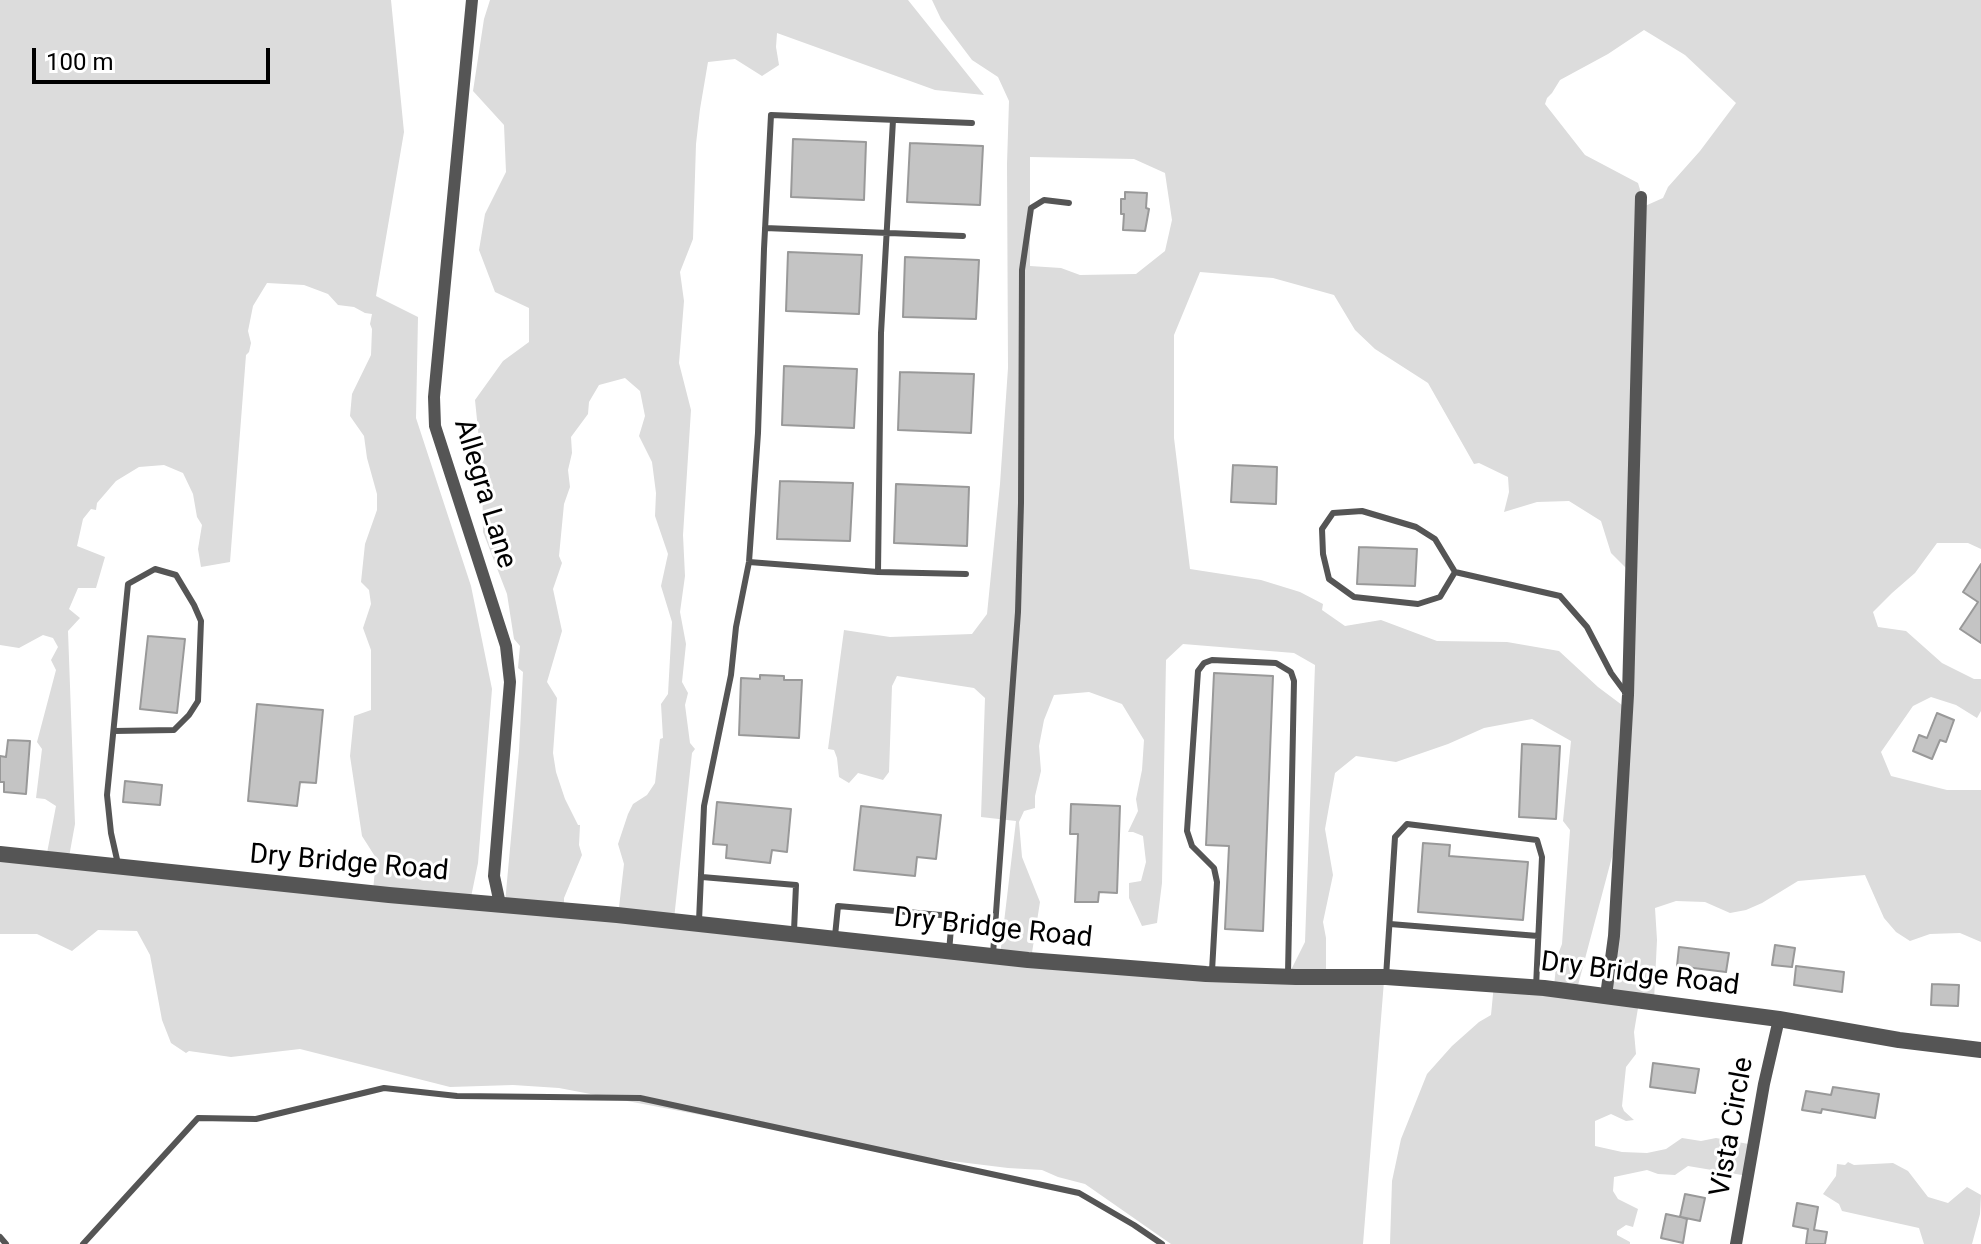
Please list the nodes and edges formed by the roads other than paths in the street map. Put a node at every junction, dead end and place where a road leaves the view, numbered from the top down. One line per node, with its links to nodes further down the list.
1 (472, 0): 18 (street, Allegra Lane)
2 (893, 120): 3 (lane); 6 (lane); 7 (lane)
3 (972, 123)
4 (1641, 197): 13 (street)
5 (1069, 203): 25 (lane)
6 (765, 228): 7 (lane); 9 (lane)
7 (887, 233): 8 (lane); 10 (lane)
8 (963, 236)
9 (749, 562): 10 (lane); 17 (lane)
10 (878, 572): 12 (lane)
11 (1455, 572): 11 (lane); 13 (lane)
12 (966, 574)
13 (1628, 695): 30 (street)
14 (114, 731): 14 (lane); 16 (lane)
15 (0, 854): 16 (street, Dry Bridge Road)
16 (119, 868): 18 (street, Dry Bridge Road)
17 (702, 877): 19 (lane); 21 (lane)
18 (500, 904): 19 (street, Dry Bridge Road)
19 (699, 924): 21 (street, Dry Bridge Road)
20 (1390, 924): 22 (lane); 22 (lane); 28 (lane)
21 (794, 935): 23 (street, Dry Bridge Road)
22 (1538, 936): 29 (lane)
23 (835, 940): 24 (street, Dry Bridge Road); 24 (lane)
24 (949, 952): 25 (street, Dry Bridge Road)
25 (993, 957): 26 (street, Dry Bridge Road)
26 (1212, 974): 27 (street, Dry Bridge Road); 27 (lane)
27 (1288, 977): 28 (street, Dry Bridge Road)
28 (1386, 977): 29 (street, Dry Bridge Road)
29 (1536, 987): 30 (street, Dry Bridge Road)
30 (1606, 996): 31 (street, Dry Bridge Road)
31 (1779, 1019): 32 (street, Dry Bridge Road); 37 (street, Vista Circle)
32 (1981, 1050)
33 (0, 1237): 34 (lane)
34 (6, 1244)
35 (83, 1244): 36 (lane)
36 (1162, 1244)
37 (1736, 1244)

